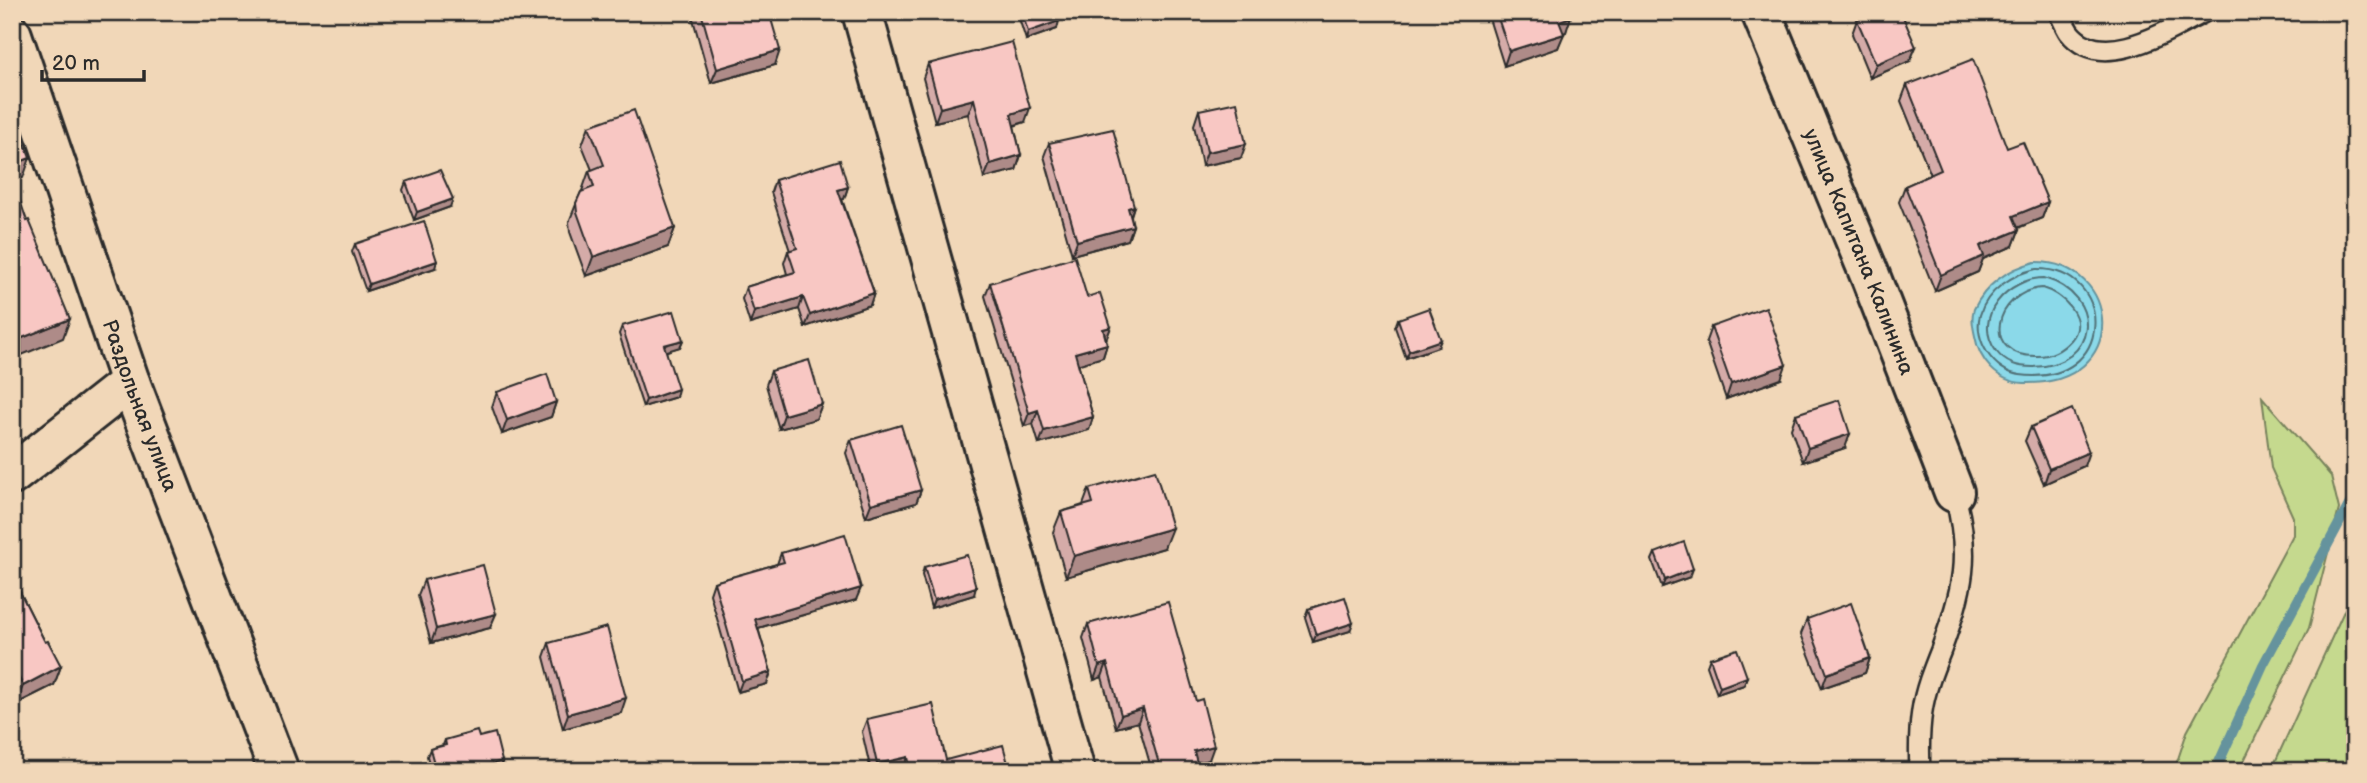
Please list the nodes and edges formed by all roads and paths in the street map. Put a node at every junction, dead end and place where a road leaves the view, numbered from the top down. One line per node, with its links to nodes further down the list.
1 (862, 12): 10 (street)
2 (1761, 12): 8 (street, улица Капитана Калинина)
3 (2059, 12): 4 (lane)
4 (2204, 12)
5 (12, 35): 6 (street, Раздольная улица)
6 (130, 382): 7 (street); 9 (street, Раздольная улица)
7 (12, 475)
8 (1954, 492): 11 (lane)
9 (279, 771)
10 (1075, 771)
11 (1920, 771)

